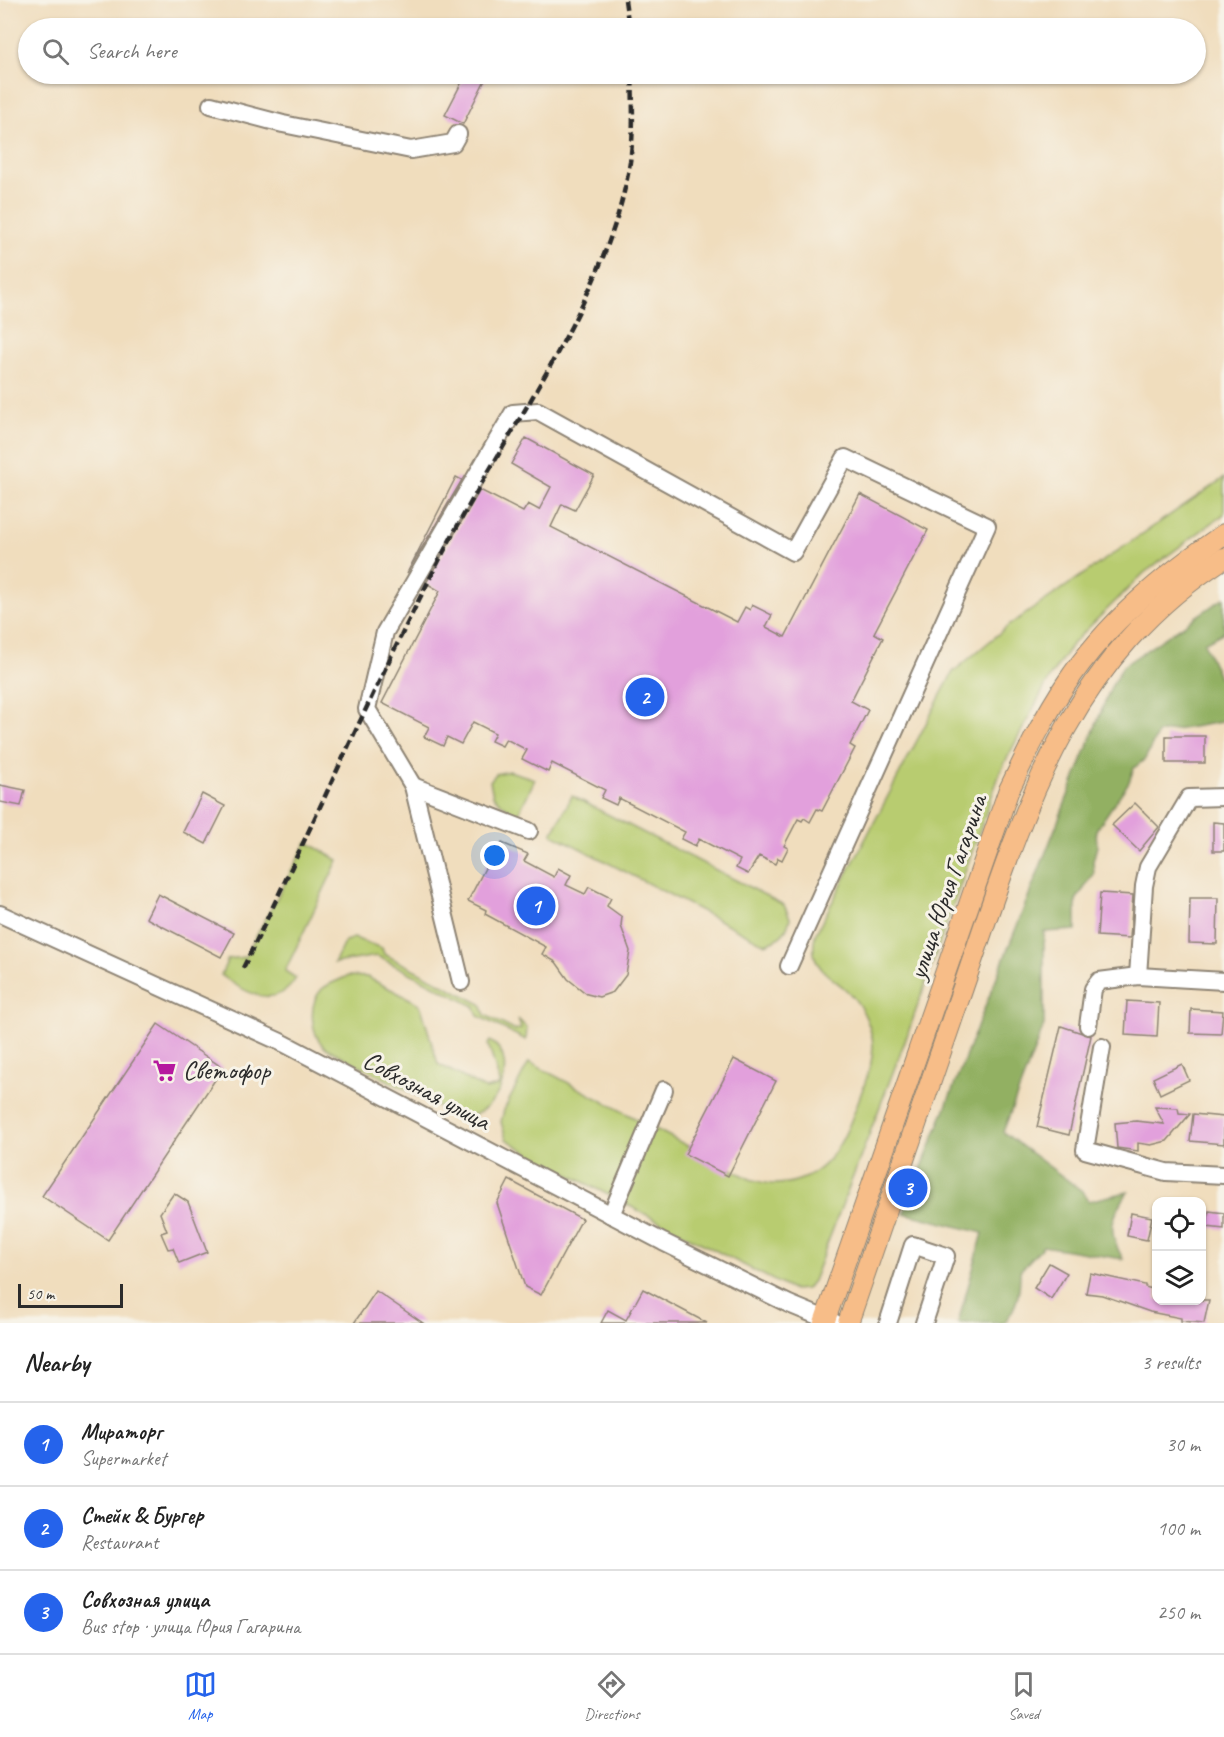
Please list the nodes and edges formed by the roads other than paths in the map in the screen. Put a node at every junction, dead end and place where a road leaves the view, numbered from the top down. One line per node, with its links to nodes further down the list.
1 (211, 105): 2 (street)
2 (459, 134)
3 (1224, 534): 18 (main road, улица Юрия Гагарина)
4 (1224, 558): 19 (main road, улица Юрия Гагарина)
5 (413, 786): 7 (street); 9 (street); 12 (street)
6 (1224, 797): 10 (street)
7 (529, 831)
8 (0, 915): 17 (street, Совхозная улица)
9 (789, 966)
10 (1138, 976): 11 (street); 13 (street)
11 (1224, 981)
12 (461, 982)
13 (1088, 1026)
14 (1102, 1047): 16 (street)
15 (664, 1090): 17 (street)
16 (1224, 1175)
17 (611, 1215): 18 (street, Совхозная улица)
18 (828, 1321)
19 (848, 1323)
20 (888, 1323): 21 (street)
21 (924, 1323)

